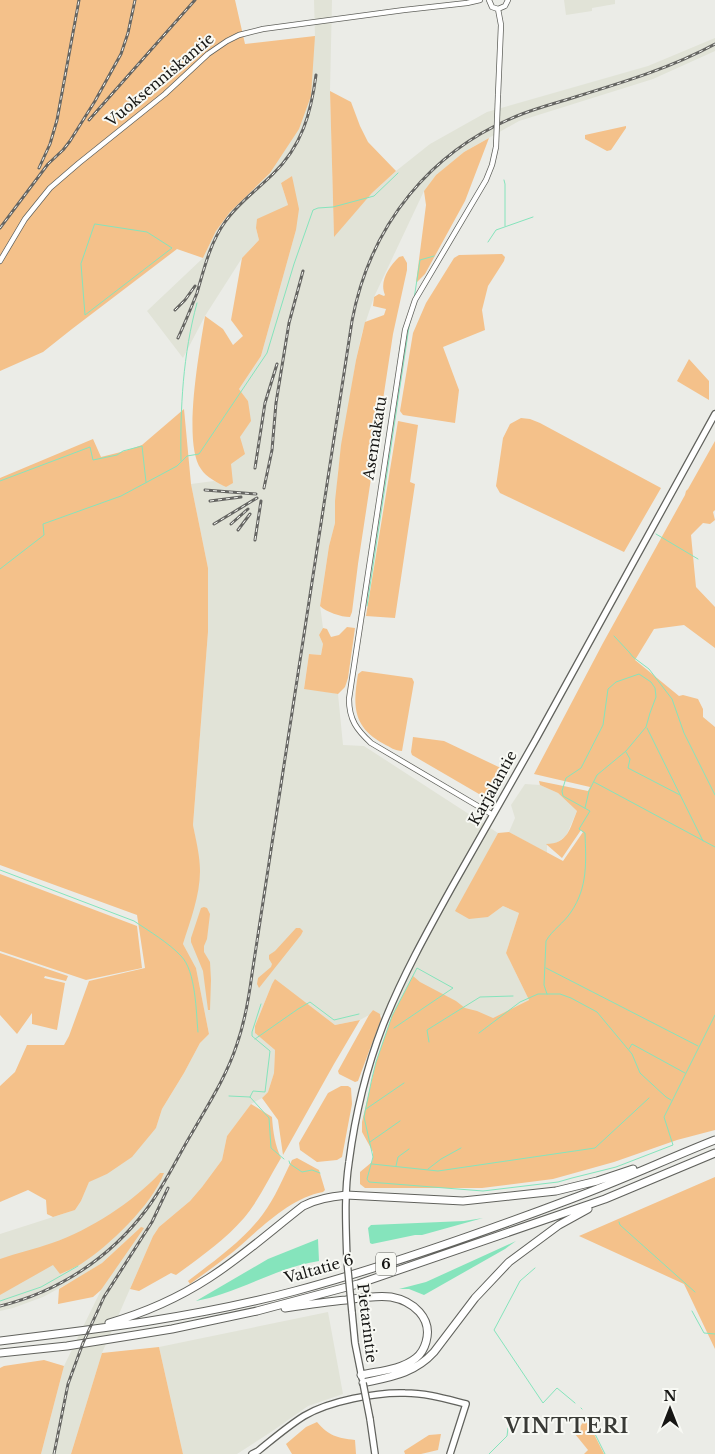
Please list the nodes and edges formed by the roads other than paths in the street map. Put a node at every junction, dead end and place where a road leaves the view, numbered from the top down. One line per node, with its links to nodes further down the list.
1 (480, 0): 5 (street, Vuoksenniskantie)
2 (488, 0): 4 (street)
3 (508, 0): 4 (street)
4 (498, 9): 7 (street, Asemakatu, bridge)
5 (0, 261)
6 (715, 414): 7 (main road, Karjalantie)
7 (493, 814): 11 (main road, Karjalantie)
8 (715, 1140): 10 (highway, Valtatie 6 / 6)
9 (715, 1153): 12 (highway, Valtatie 6 / 6)
10 (680, 1154): 11 (highway); 14 (highway, Valtatie 6 / 6)
11 (346, 1195): 14 (highway); 17 (main road, Pietarintie, bridge)
12 (605, 1199): 13 (highway, Valtatie 6 / 6); 18 (highway)
13 (257, 1311): 16 (highway, Valtatie 6 / 6); 17 (highway)
14 (80, 1330): 15 (highway, Valtatie 6 / 6)
15 (0, 1341)
16 (0, 1353)
17 (361, 1375): 18 (main road, Pietarintie)
18 (363, 1383): 20 (main road, Pietarintie, bridge)
19 (252, 1454): 21 (main road)
20 (375, 1454)
21 (450, 1454)

